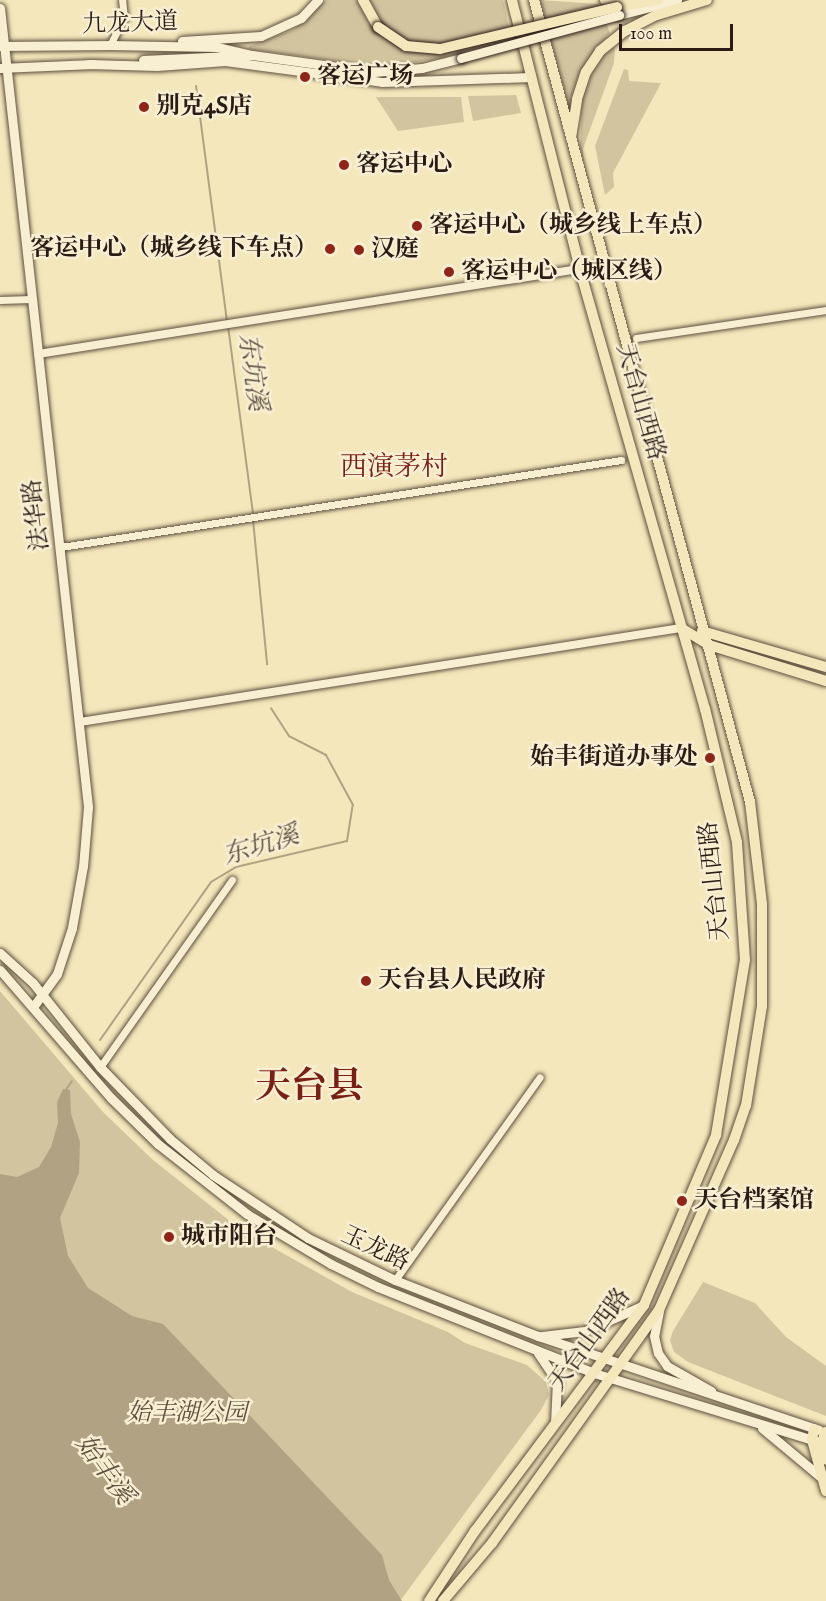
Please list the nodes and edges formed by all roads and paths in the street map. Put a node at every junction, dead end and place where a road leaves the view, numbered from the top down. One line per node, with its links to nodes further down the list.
1 (122, 0): 13 (street)
2 (318, 0): 13 (main road, 九龙大道)
3 (363, 0): 12 (main road, bridge)
4 (534, 0): 19 (main road, 天台山西路)
5 (605, 0): 12 (main road)
6 (627, 0): 12 (main road)
7 (658, 0): 12 (main road)
8 (677, 0): 12 (main road)
9 (707, 0): 19 (main road)
10 (512, 1): 18 (main road, 天台山西路)
11 (0, 8): 14 (main road, 法华路)
12 (616, 8): 15 (main road, bridge)
13 (110, 45): 14 (main road, 九龙大道); 15 (main road)
14 (2, 46): 17 (main road, 法华路)
15 (252, 55): 16 (main road)
16 (89, 64): 17 (main road, 九龙大道); 18 (main road)
17 (4, 68): 22 (main road, 法华路)
18 (531, 77): 21 (main road, 天台山西路)
19 (570, 142): 20 (main road, 天台山西路)
20 (604, 265): 21 (street); 30 (main road, 天台山西路)
21 (580, 269): 26 (street); 29 (main road, 天台山西路)
22 (31, 299): 23 (street); 26 (main road, 法华路)
23 (0, 300)
24 (826, 310): 25 (street)
25 (636, 338)
26 (38, 354): 28 (main road, 法华路)
27 (621, 460): 28 (street)
28 (61, 548): 34 (main road, 法华路)
29 (681, 628): 30 (main road); 31 (main road); 34 (street); 36 (main road, 天台山西路)
30 (706, 632): 31 (main road, 天台山西路); 32 (main road)
31 (709, 645): 33 (main road); 35 (main road, 天台山西路)
32 (826, 667)
33 (826, 681)
34 (80, 722): 42 (main road, 法华路)
35 (747, 792): 36 (main road); 40 (main road, 天台山西路)
36 (726, 797): 39 (main road, 天台山西路)
37 (232, 880): 44 (street)
38 (0, 953): 42 (main road, 玉龙路)
39 (745, 960): 40 (main road); 47 (main road, 天台山西路)
40 (762, 962): 48 (main road, 天台山西路)
41 (0, 970): 43 (main road, 玉龙路)
42 (44, 996): 43 (main road, 法华路); 44 (main road, 玉龙路)
43 (33, 1007): 50 (main road, 玉龙路)
44 (100, 1067): 46 (main road, 玉龙路)
45 (540, 1077): 46 (street)
46 (395, 1280): 49 (main road, 玉龙路)
47 (644, 1305): 49 (main road); 51 (main road, 天台山西路)
48 (659, 1310): 52 (main road, 天台山西路); 55 (main road)
49 (538, 1336): 51 (main road, 玉龙路)
50 (536, 1351): 53 (main road, 玉龙路); 57 (main road)
51 (605, 1361): 52 (main road, 玉龙路); 53 (main road, 天台山西路)
52 (620, 1366): 54 (main road, 天台山西路); 55 (main road, 玉龙路)
53 (594, 1373): 54 (main road, 玉龙路); 57 (main road, 天台山西路)
54 (610, 1377): 56 (main road, 玉龙路); 62 (main road, 天台山西路)
55 (735, 1403): 58 (main road, 玉龙路)
56 (755, 1423): 58 (main road, 玉龙路); 60 (main road)
57 (554, 1424): 62 (main road, 天台山西路)
58 (821, 1437): 59 (main road); 60 (main road)
59 (826, 1460)
60 (822, 1478): 61 (main road)
61 (826, 1491)
62 (444, 1594): 63 (main road)
63 (429, 1601)

